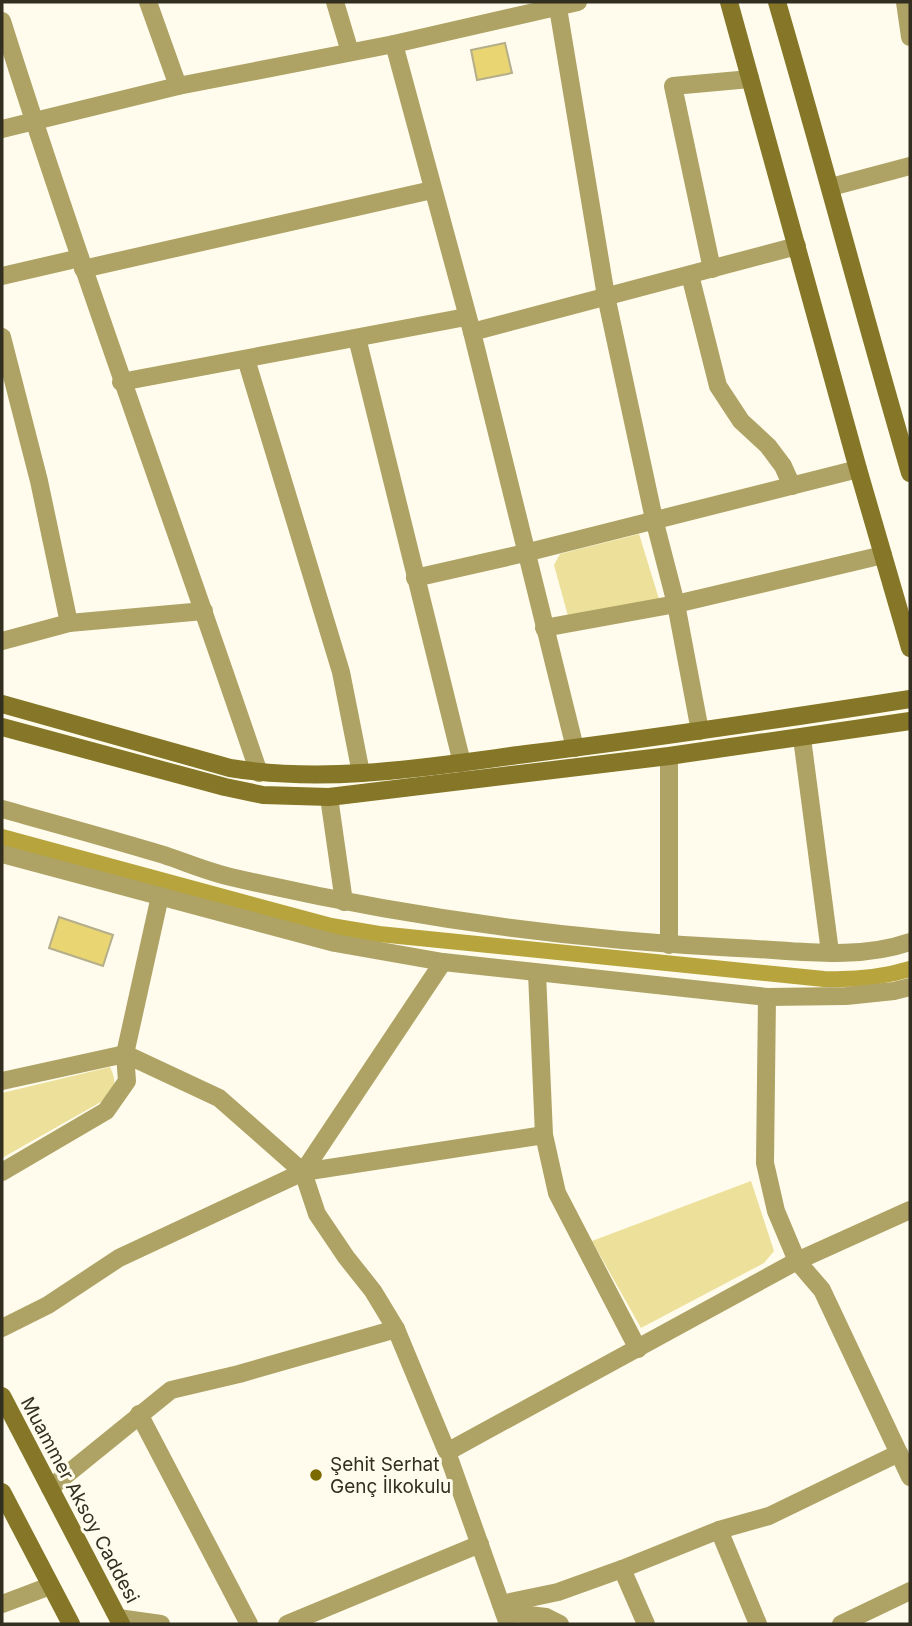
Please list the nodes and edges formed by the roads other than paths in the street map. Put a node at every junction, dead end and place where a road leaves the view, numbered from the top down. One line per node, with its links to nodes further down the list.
1 (148, 2): 13 (street)
2 (335, 2): 11 (street)
3 (578, 2): 7 (street)
4 (729, 2): 12 (street)
5 (777, 2): 17 (street)
6 (905, 2): 9 (street)
7 (558, 4): 10 (street); 24 (street)
8 (2, 22): 14 (street)
9 (910, 37)
10 (394, 44): 11 (street); 18 (street)
11 (350, 52): 13 (street)
12 (750, 79): 19 (street); 21 (street)
13 (178, 86): 14 (street)
14 (33, 121): 15 (street); 20 (street)
15 (2, 129)
16 (910, 166): 17 (street)
17 (831, 187): 31 (street)
18 (432, 190): 20 (street); 25 (street)
19 (797, 246): 21 (street); 30 (street)
20 (81, 263): 23 (street); 29 (street)
21 (712, 269): 22 (street)
22 (690, 275): 24 (street); 32 (street)
23 (2, 276)
24 (607, 296): 25 (street); 33 (street)
25 (469, 324): 27 (street); 34 (street)
26 (2, 337): 39 (street)
27 (357, 338): 28 (street); 36 (street)
28 (246, 359): 29 (street); 53 (street)
29 (121, 382): 38 (street)
30 (858, 469): 32 (street); 35 (street)
31 (910, 473)
32 (792, 486): 33 (street)
33 (654, 519): 34 (street); 37 (street)
34 (525, 552): 36 (street); 40 (street)
35 (883, 555): 37 (street); 42 (street)
36 (415, 578): 51 (street)
37 (676, 604): 40 (street); 47 (street)
38 (204, 611): 39 (street); 52 (street)
39 (69, 623): 41 (street)
40 (544, 628): 49 (street)
41 (2, 641)
42 (910, 648)
43 (910, 699): 47 (street)
44 (2, 704): 52 (street)
45 (910, 721): 48 (street)
46 (2, 727): 54 (street)
47 (700, 731): 49 (street)
48 (802, 738): 50 (street); 61 (street)
49 (575, 748): 51 (street)
50 (669, 756): 54 (street); 60 (street)
51 (462, 762): 53 (street)
52 (259, 772): 53 (street)
53 (361, 773)
54 (329, 797): 58 (street)
55 (2, 809): 58 (street)
56 (2, 854): 57 (street)
57 (160, 896): 62 (street); 66 (street)
58 (344, 902): 60 (street)
59 (910, 942): 61 (street)
60 (669, 944): 61 (street)
61 (830, 952)
62 (443, 962): 63 (street); 70 (street)
63 (537, 973): 65 (street); 68 (street)
64 (910, 986): 65 (street)
65 (767, 997): 72 (street)
66 (125, 1054): 67 (street); 69 (street); 70 (street)
67 (2, 1081)
68 (544, 1135): 70 (street); 75 (street)
69 (2, 1172)
70 (303, 1172): 73 (street); 74 (street)
71 (910, 1210): 72 (street)
72 (797, 1261): 75 (street); 79 (street)
73 (2, 1328)
74 (396, 1329): 77 (street); 78 (street)
75 (638, 1349): 78 (street)
76 (2, 1396): 81 (street, Muammer Aksoy Caddesi)
77 (139, 1414): 81 (street); 93 (street)
78 (447, 1452): 84 (street)
79 (899, 1453): 80 (street); 83 (street)
80 (910, 1476)
81 (50, 1488): 90 (street, Muammer Aksoy Caddesi)
82 (2, 1492): 86 (street)
83 (719, 1530): 85 (street); 97 (street)
84 (480, 1544): 89 (street); 94 (street)
85 (622, 1569): 89 (street); 96 (street)
86 (50, 1586): 88 (street); 91 (street)
87 (910, 1591): 98 (street)
88 (2, 1604)
89 (504, 1614): 95 (street)
90 (119, 1621): 92 (street)
91 (71, 1624)
92 (160, 1624)
93 (249, 1624)
94 (287, 1624)
95 (560, 1624)
96 (646, 1624)
97 (758, 1624)
98 (841, 1624)

